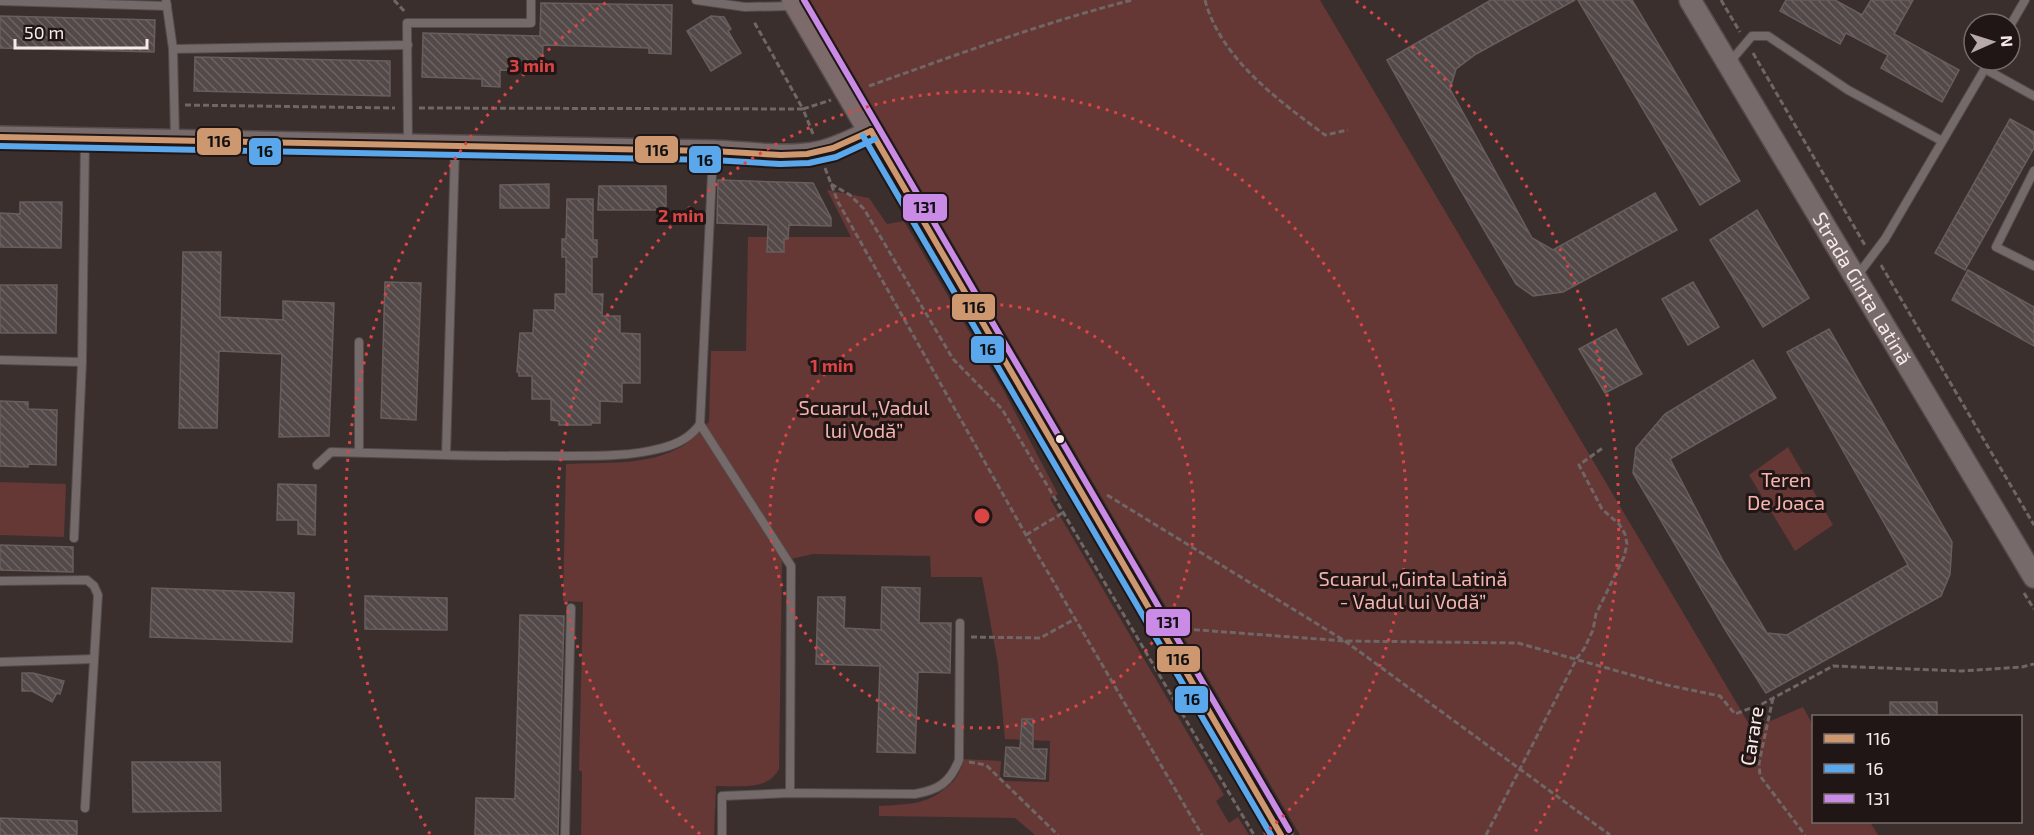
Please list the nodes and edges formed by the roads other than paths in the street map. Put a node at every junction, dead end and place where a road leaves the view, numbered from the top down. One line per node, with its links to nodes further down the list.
1 (531, 0): 7 (lane)
2 (696, 0): 6 (lane)
3 (1690, 0): 9 (main road, Strada Ginta Latină)
4 (0, 1): 5 (lane)
5 (166, 3): 8 (lane)
6 (796, 3): 13 (main road)
7 (408, 45): 8 (lane); 18 (lane)
8 (173, 49): 16 (lane)
9 (1728, 64): 17 (lane); 23 (main road, Strada Ginta Latină)
10 (1983, 72): 17 (lane)
11 (1990, 72): 12 (lane)
12 (2034, 96)
13 (871, 131): 20 (main road); 42 (main road)
14 (0, 137): 15 (main road)
15 (85, 139): 16 (main road); 26 (lane)
16 (175, 141): 18 (main road)
17 (1942, 141): 23 (lane)
18 (408, 144): 19 (main road)
19 (455, 146): 20 (main road); 29 (lane)
20 (713, 151): 27 (lane)
21 (2034, 171): 22 (lane)
22 (2034, 266)
23 (1855, 279): 32 (main road, Strada Ginta Latină)
24 (359, 342): 28 (lane)
25 (0, 360): 26 (lane)
26 (82, 362): 31 (lane)
27 (700, 424): 29 (lane); 38 (lane)
28 (359, 452): 29 (lane); 30 (lane)
29 (446, 455)
30 (317, 465)
31 (74, 538)
32 (2034, 577)
33 (0, 581): 36 (lane)
34 (571, 608): 40 (lane)
35 (960, 623): 38 (lane)
36 (94, 659): 37 (lane); 39 (lane)
37 (0, 662)
38 (790, 793): 41 (lane)
39 (85, 808)
40 (565, 835)
41 (722, 835)
42 (1281, 835)

